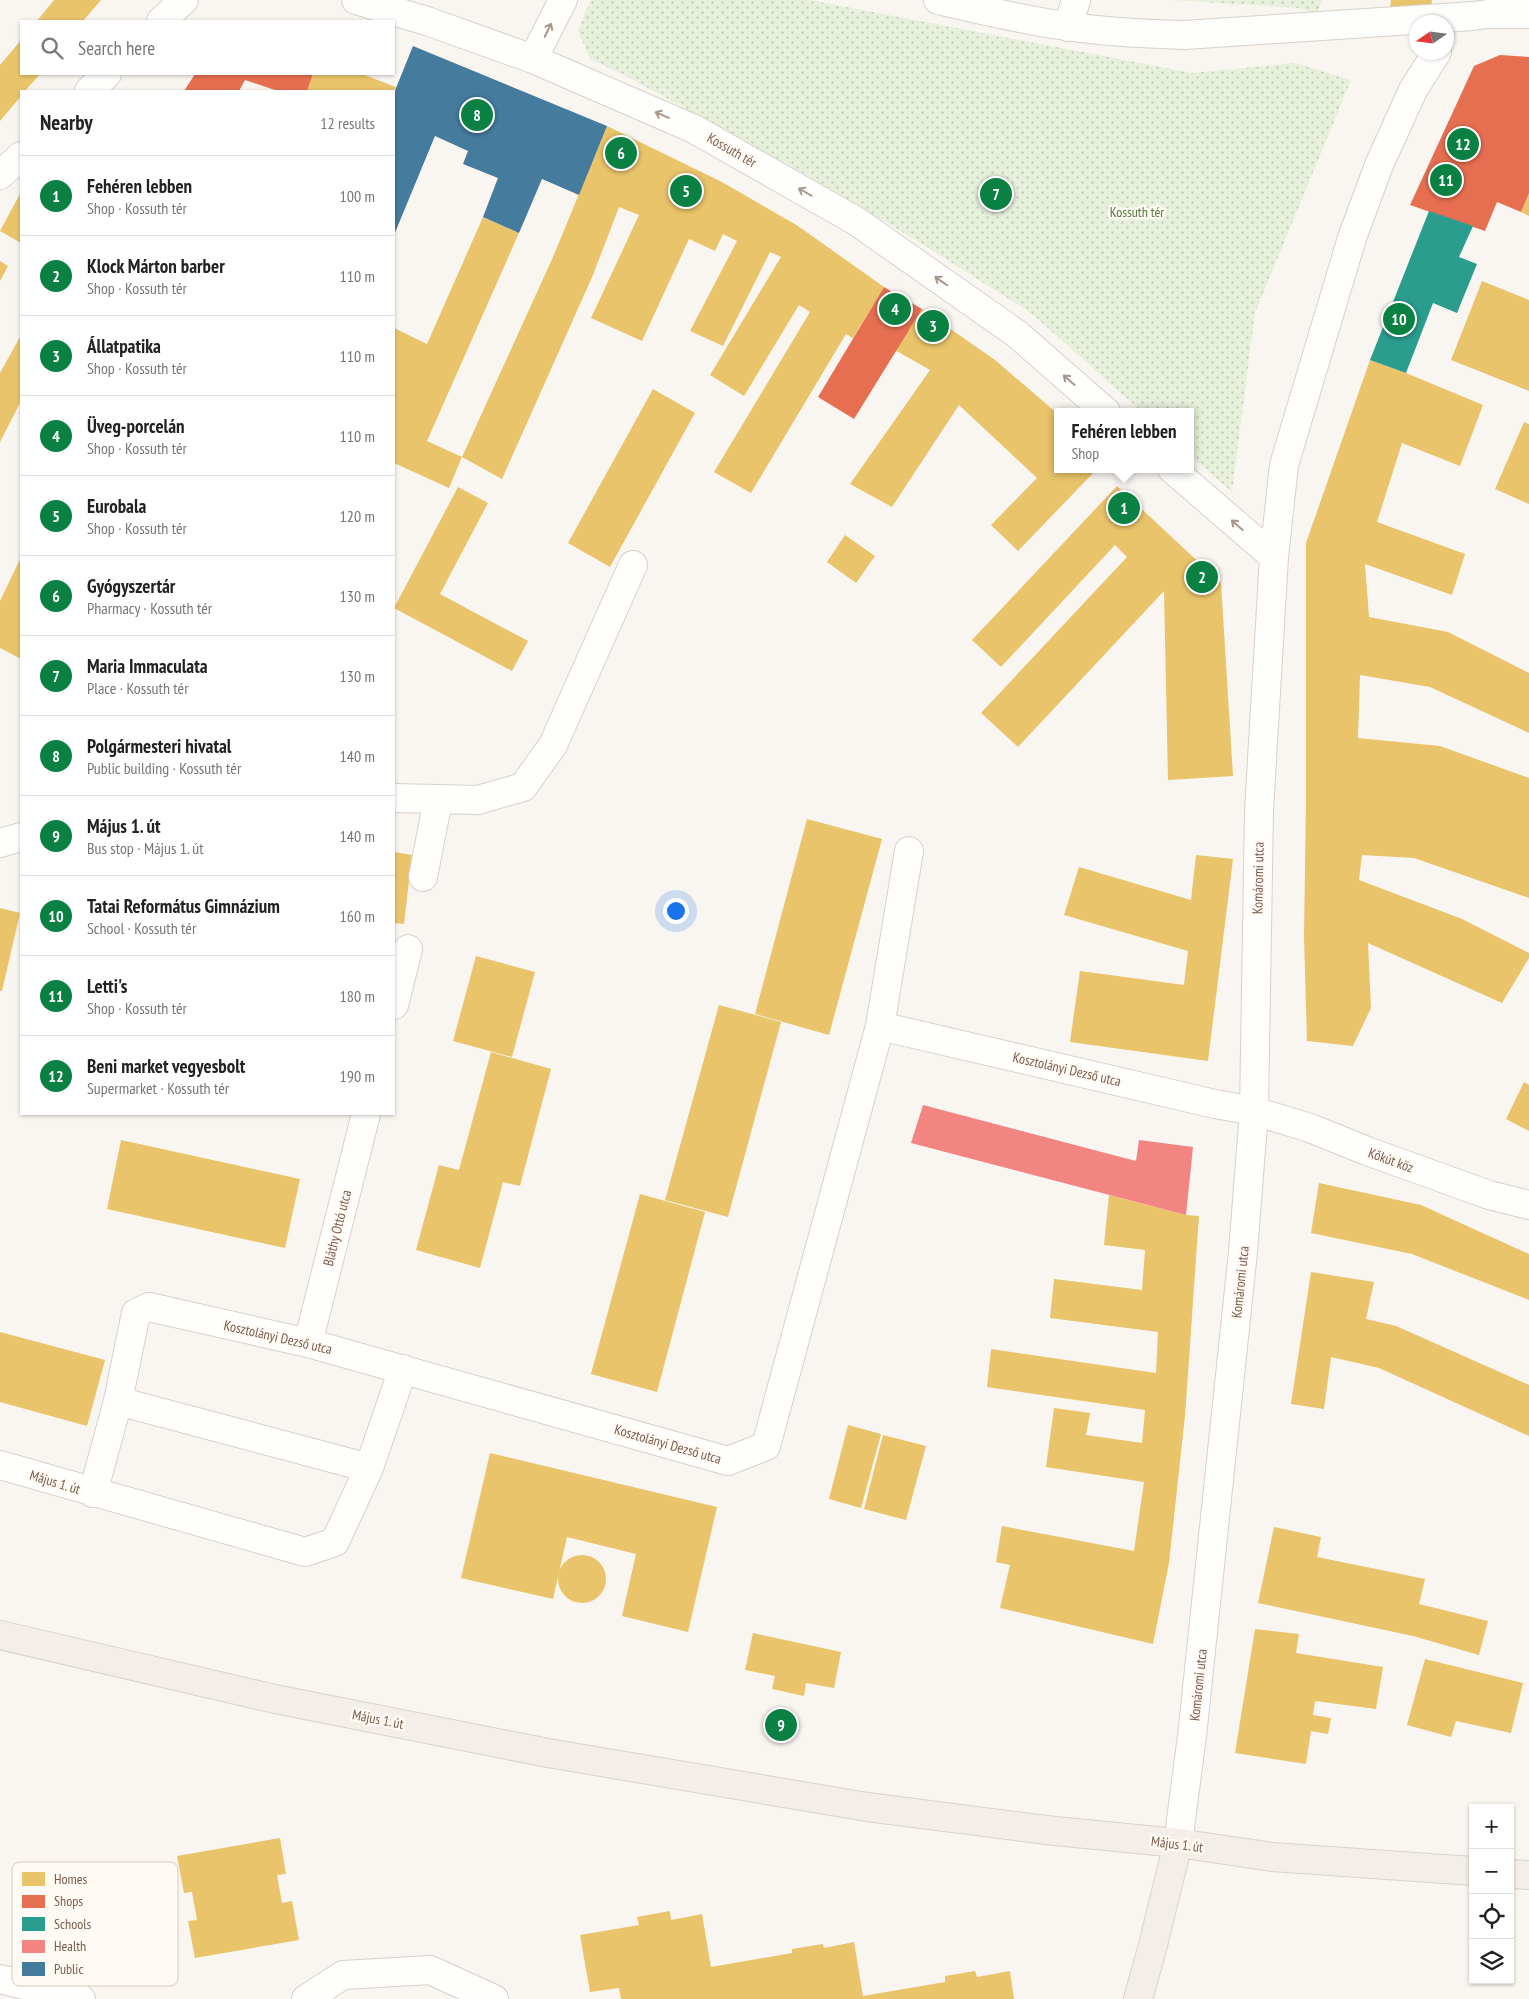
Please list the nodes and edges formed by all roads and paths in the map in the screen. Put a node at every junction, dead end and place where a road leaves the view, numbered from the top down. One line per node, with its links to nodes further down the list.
1 (184, 0): 8 (street)
2 (562, 0): 11 (street, one-way to 2)
3 (938, 0): 9 (street)
4 (1076, 0): 9 (street)
5 (362, 2): 11 (street, Kossuth tér)
6 (1529, 14): 7 (street)
7 (1473, 16): 9 (street); 10 (street)
8 (163, 20)
9 (1068, 27)
10 (1454, 34)
11 (533, 59): 17 (street, Kossuth tér, one-way to 11)
12 (1432, 60): 19 (street)
13 (106, 75): 14 (street)
14 (90, 90)
15 (20, 157): 16 (street)
16 (0, 175)
17 (1101, 408)
18 (1177, 473): 19 (street, one-way to 18)
19 (1274, 557): 30 (street, Komáromi utca)
20 (633, 566): 22 (street)
21 (395, 798): 22 (street)
22 (438, 800): 26 (street)
23 (20, 836): 24 (street)
24 (0, 844)
25 (909, 851): 29 (street, Kosztolányi Dezső utca)
26 (423, 877)
27 (408, 949): 28 (street)
28 (395, 1000)
29 (880, 1026): 30 (street, Kosztolányi Dezső utca); 34 (street, Kosztolányi Dezső utca)
30 (1254, 1111): 32 (street, Kőkút köz); 40 (street, Komáromi utca)
31 (366, 1115): 33 (street, Bláthy Ottó utca)
32 (1529, 1205)
33 (308, 1343): 34 (street, Kosztolányi Dezső utca); 35 (street, Kosztolányi Dezső utca)
34 (403, 1369): 37 (street, Május 1. út)
35 (118, 1401): 37 (street); 38 (street)
36 (0, 1465): 38 (street, Május 1. út)
37 (369, 1468): 38 (street, Május 1. út)
38 (93, 1493)
39 (0, 1635): 40 (main road, Május 1. út)
40 (1178, 1843): 41 (main road, Május 1. út); 48 (main road, Komáromi utca)
41 (1469, 1871)
42 (1514, 1874): 43 (main road)
43 (1529, 1876)
44 (28, 1986): 45 (street)
45 (81, 1999)
46 (306, 1999): 47 (street)
47 (494, 1999)
48 (1138, 1999)

